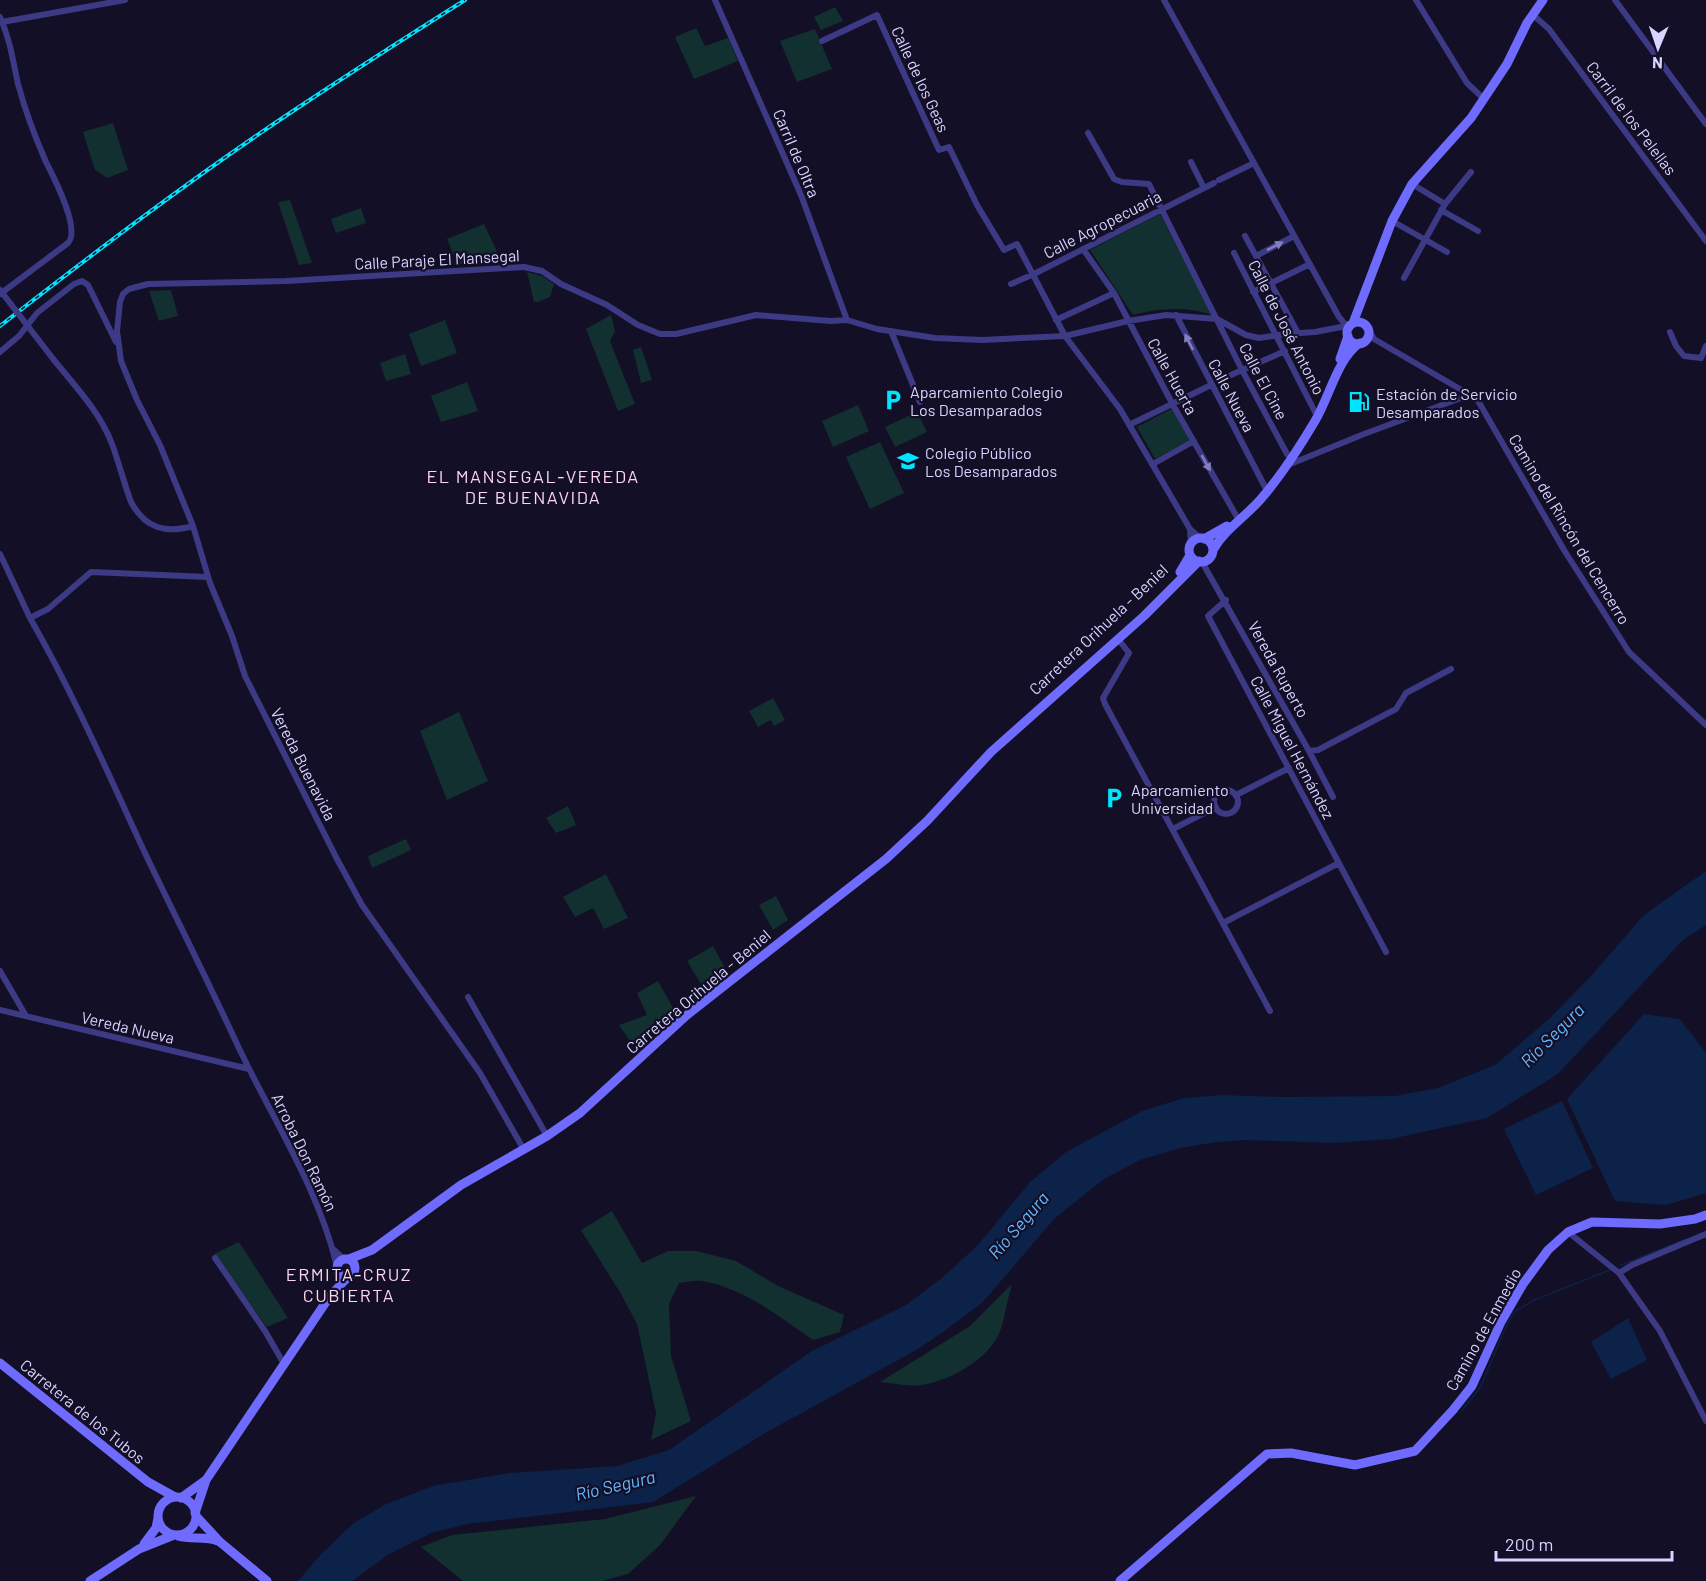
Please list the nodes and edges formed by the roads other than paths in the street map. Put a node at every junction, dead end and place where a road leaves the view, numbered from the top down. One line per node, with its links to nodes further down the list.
1 (125, 0): 8 (street)
2 (715, 0): 42 (street, Carril de Oltra)
3 (1164, 0): 14 (street)
4 (1416, 0): 10 (street)
5 (1543, 0): 7 (main road)
6 (1615, 0): 11 (street)
7 (1533, 15): 10 (main road); 25 (street, Carril de los Pelellas)
8 (1, 20): 38 (street)
9 (822, 41): 31 (street, Calle de los Geas)
10 (1484, 99): 16 (main road)
11 (1706, 124)
12 (1088, 133): 19 (street, Calle El Cine)
13 (1191, 162): 17 (street)
14 (1254, 163): 17 (street, Calle Agropecuaria); 23 (street)
15 (1471, 172): 18 (street)
16 (1412, 184): 18 (street); 20 (main road)
17 (1204, 188): 19 (street, Calle Agropecuaria)
18 (1443, 207): 21 (street); 24 (street)
19 (1162, 208): 26 (street, Calle Agropecuaria); 41 (street, Calle El Cine)
20 (1392, 221): 24 (street); 39 (main road)
21 (1478, 231)
22 (1245, 236): 29 (street)
23 (1294, 237): 29 (street, one-way to 23); 30 (street)
24 (1425, 240): 27 (street); 32 (street)
25 (1706, 241)
26 (1083, 249): 31 (street, Calle Agropecuaria); 37 (street, Calle Huerta)
27 (1448, 252)
28 (1234, 253): 36 (street, Calle de José Antonio)
29 (1256, 256): 33 (street)
30 (1310, 264): 33 (street); 46 (street)
31 (1034, 274): 34 (street, Calle Agropecuaria); 43 (street, Calle de los Geas)
32 (1404, 278)
33 (1270, 283): 36 (street); 49 (street)
34 (1011, 284)
35 (0, 290): 74 (street, bridge)
36 (1253, 292): 50 (street, Calle de José Antonio)
37 (1114, 293): 43 (street); 44 (street, Calle Huerta)
38 (0, 294)
39 (1363, 299): 45 (main road); 46 (main road)
40 (1176, 315): 41 (street, Calle Paraje El Mansegal); 44 (street, Calle Paraje El Mansegal); 60 (street, Calle Nueva, one-way to 40)
41 (1217, 319): 50 (street); 58 (street, Calle El Cine)
42 (847, 320): 47 (street, Calle Paraje El Mansegal); 54 (street, Calle Paraje El Mansegal)
43 (1056, 320): 51 (street, Calle de los Geas)
44 (1128, 321): 51 (street, Calle Paraje El Mansegal); 63 (street, Calle Huerta)
45 (1367, 328): 46 (main road); 52 (street); 53 (main road)
46 (1348, 329): 49 (street); 53 (main road); 64 (main road)
47 (891, 331): 51 (street, Calle Paraje El Mansegal); 62 (street)
48 (1670, 332): 55 (street)
49 (1298, 333): 50 (street)
50 (1277, 335): 56 (street, Calle de José Antonio)
51 (1065, 336): 65 (street, Calle de los Geas)
52 (1374, 339): 53 (street); 61 (street, Camino del Rincón del Cencerro)
53 (1362, 343): 67 (main road)
54 (118, 345): 57 (street); 74 (street, Vereda Buenavida)
55 (1706, 346)
56 (1285, 351): 58 (street); 64 (street, Calle de José Antonio)
57 (0, 352)
58 (1242, 370): 59 (street); 68 (street, Calle El Cine)
59 (1231, 375)
60 (1211, 385): 63 (street); 72 (street, Calle Nueva)
61 (1469, 395): 69 (street); 87 (street, Camino del Rincón del Cencerro)
62 (921, 402)
63 (1173, 405): 65 (street); 66 (street, Calle Huerta)
64 (1315, 412): 68 (main road)
65 (1129, 425): 70 (street, Calle de los Geas)
66 (1194, 441): 70 (street); 73 (street, Calle Huerta, one-way to 73)
67 (1297, 449): 69 (street); 71 (main road)
68 (1287, 454): 72 (main road)
69 (1305, 459): 71 (street)
70 (1153, 464): 75 (street, Calle de los Geas)
71 (1286, 465): 78 (main road)
72 (1265, 487): 73 (main road)
73 (1237, 517): 76 (main road)
74 (193, 526): 81 (street, Vereda Buenavida)
75 (1190, 529): 76 (street); 77 (street)
76 (1202, 539): 77 (main road); 78 (main road)
77 (1190, 548): 80 (main road); 86 (main road, Carretera Orihuela - Beniel)
78 (1213, 550): 80 (main road)
79 (0, 554): 83 (street, Arroba Don Ramón)
80 (1200, 561): 82 (street); 84 (main road, Carretera Orihuela - Beniel)
81 (208, 578): 83 (street); 104 (street, Vereda Buenavida)
82 (1226, 600): 88 (street, Vereda Ruperto); 89 (street, Calle Miguel Hernández)
83 (30, 618): 102 (street, Arroba Don Ramón)
84 (1118, 639): 86 (main road, Carretera Orihuela - Beniel); 93 (street)
85 (1451, 669): 88 (street)
86 (1020, 725): 103 (main road, Carretera Orihuela - Beniel)
87 (1706, 725)
88 (1309, 751): 91 (street, Vereda Ruperto)
89 (1289, 768): 90 (street); 94 (street, Calle Miguel Hernández)
90 (1236, 795): 92 (street); 92 (street)
91 (1333, 797)
92 (1216, 807): 93 (street)
93 (1173, 829): 95 (street)
94 (1339, 862): 95 (street); 96 (street, Calle Miguel Hernández)
95 (1223, 924): 100 (street)
96 (1386, 952)
97 (0, 971): 101 (street)
98 (468, 997): 103 (street)
99 (0, 1011): 101 (street, Vereda Nueva)
100 (1270, 1011)
101 (26, 1016): 102 (street, Vereda Nueva)
102 (249, 1069): 108 (street, Arroba Don Ramón)
103 (547, 1136): 104 (main road, Carretera Orihuela - Beniel)
104 (524, 1150): 109 (main road, Carretera Orihuela - Beniel)
105 (1706, 1215): 106 (main road, Camino de Enmedio)
106 (1568, 1232): 114 (street); 131 (main road, Camino de Enmedio)
107 (1706, 1234): 114 (street)
108 (333, 1249): 111 (street, Arroba Don Ramón); 113 (street, Arroba Don Ramón)
109 (372, 1250): 111 (main road, Carretera Orihuela - Beniel); 112 (main road, Carretera Orihuela - Beniel)
110 (215, 1258): 118 (street)
111 (347, 1259): 112 (main road); 113 (main road)
112 (356, 1269): 115 (main road)
113 (337, 1270): 115 (main road); 116 (main road)
114 (1619, 1273): 119 (street)
115 (348, 1277): 116 (main road)
116 (330, 1296): 118 (main road)
117 (0, 1363): 121 (main road, Carretera de los Tubos)
118 (284, 1364): 120 (main road)
119 (1706, 1421)
120 (206, 1480): 122 (main road); 124 (main road)
121 (148, 1482): 122 (main road, Carretera de los Tubos); 123 (main road, Carretera de los Tubos)
122 (178, 1497): 123 (main road); 124 (main road)
123 (161, 1506): 125 (main road)
124 (196, 1514): 126 (main road); 127 (main road)
125 (158, 1518): 126 (main road); 128 (main road)
126 (175, 1535): 127 (main road); 128 (main road)
127 (220, 1542): 130 (main road)
128 (139, 1549): 129 (main road)
129 (90, 1581)
130 (267, 1581)
131 (1120, 1581)

